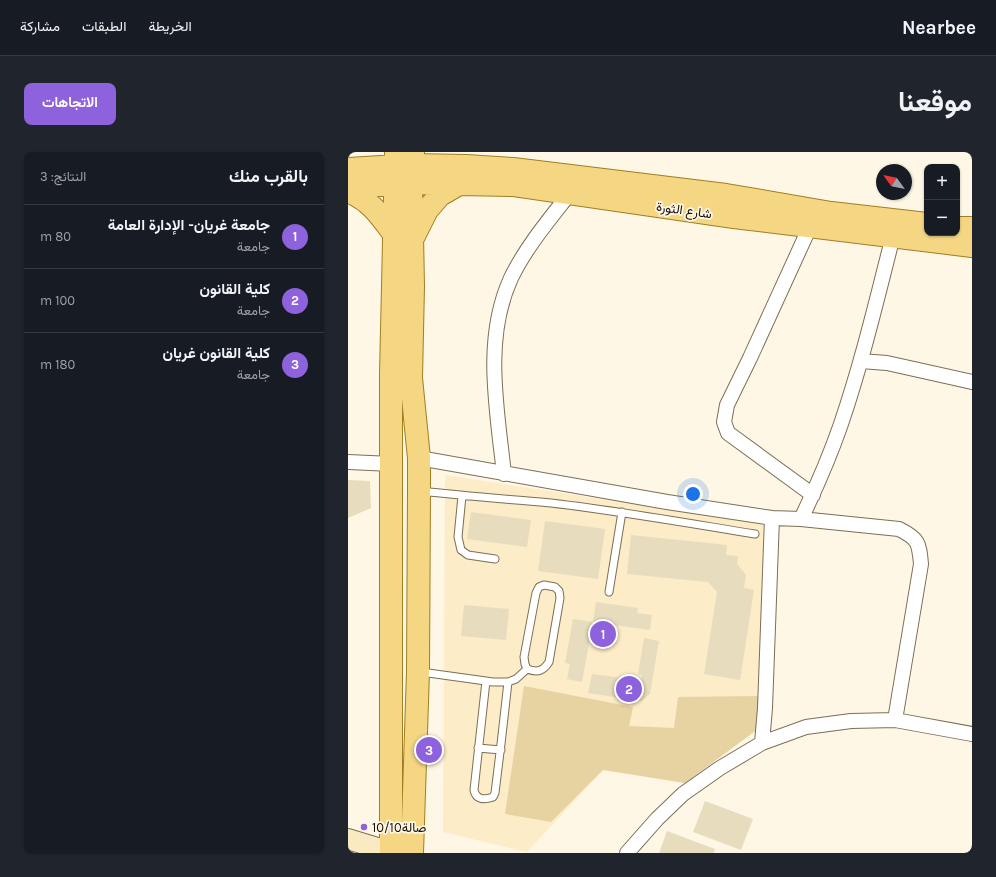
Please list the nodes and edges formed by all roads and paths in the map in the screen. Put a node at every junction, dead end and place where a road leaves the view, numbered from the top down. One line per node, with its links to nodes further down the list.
1 (370, 152): 4 (main road)
2 (446, 152): 5 (main road)
3 (404, 167): 4 (main road, شارع الثورة); 5 (main road, شارع الثورة); 12 (main road)
4 (351, 175)
5 (463, 175): 7 (main road, شارع الثورة); 8 (main road, شارع الثورة); 12 (main road)
6 (348, 191): 12 (main road)
7 (570, 193): 8 (main road, شارع الثورة); 20 (street)
8 (814, 219): 9 (main road, شارع الثورة); 13 (main road, شارع الثورة); 22 (street)
9 (924, 224)
10 (960, 228): 11 (main road)
11 (972, 228)
12 (403, 236): 17 (main road); 19 (main road)
13 (894, 236): 14 (main road, شارع الثورة); 15 (street)
14 (972, 246)
15 (861, 361): 16 (street); 22 (street)
16 (972, 382)
17 (419, 458): 20 (street); 21 (main road)
18 (348, 462): 19 (street)
19 (392, 464): 40 (main road)
20 (504, 474): 25 (street)
21 (419, 491): 23 (lane); 31 (main road)
22 (813, 495): 26 (street)
23 (462, 496): 24 (lane); 28 (lane)
24 (622, 512): 27 (lane); 29 (lane)
25 (772, 518): 26 (street); 36 (street)
26 (801, 519): 34 (street)
27 (755, 534)
28 (495, 559)
29 (609, 592)
30 (528, 669): 30 (lane); 33 (lane)
31 (418, 672): 32 (lane); 40 (main road)
32 (486, 681): 33 (lane); 37 (lane)
33 (508, 682): 38 (lane)
34 (895, 720): 35 (street); 36 (street)
35 (972, 734)
36 (762, 743): 41 (street)
37 (478, 748): 38 (lane); 38 (lane)
38 (500, 750)
39 (348, 839): 40 (main road)
40 (397, 853)
41 (627, 853)

